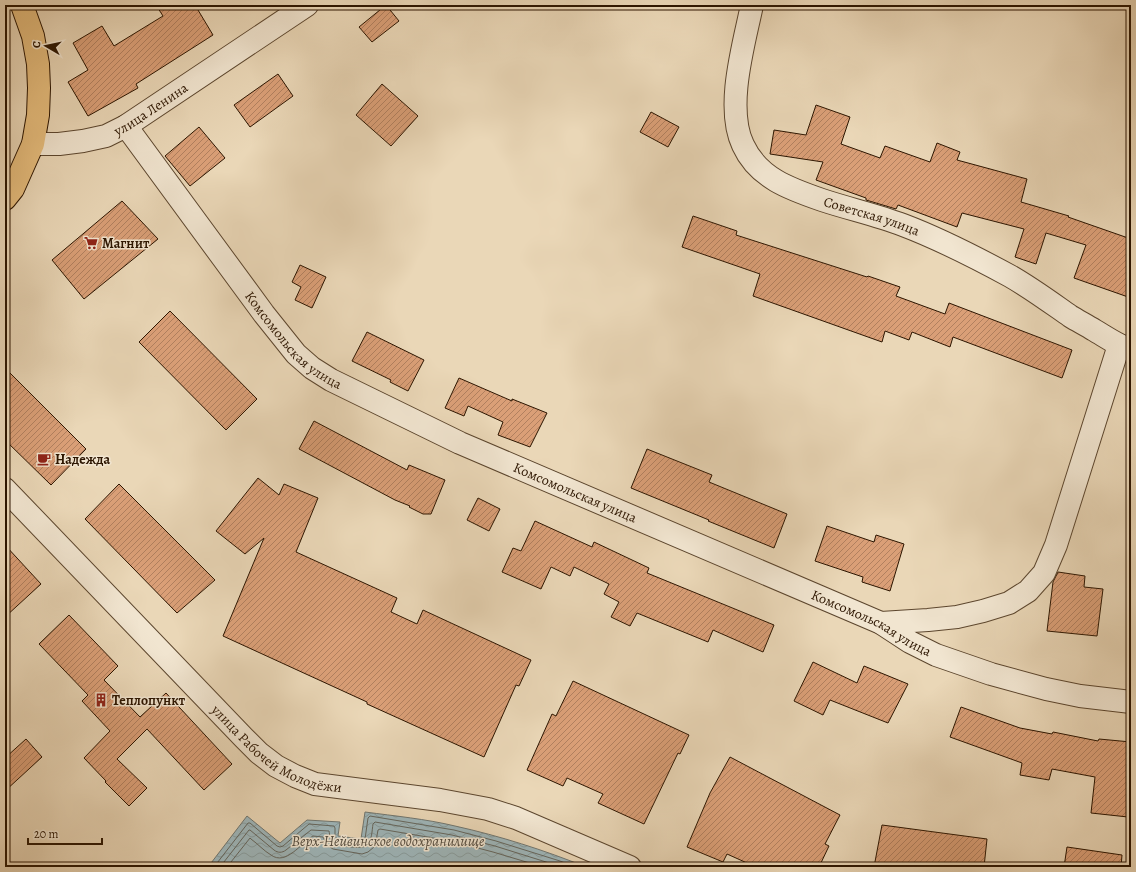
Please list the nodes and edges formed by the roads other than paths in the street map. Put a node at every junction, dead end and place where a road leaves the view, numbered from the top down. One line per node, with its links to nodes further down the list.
1 (22, 5): 5 (main road)
2 (307, 5): 4 (street, улица Ленина)
3 (752, 5): 7 (street, Советская улица)
4 (126, 126): 5 (street, улица Ленина); 9 (street, Комсомольская улица)
5 (33, 144): 6 (main road)
6 (5, 199)
7 (1125, 347): 9 (street)
8 (5, 489): 11 (street, улица Рабочей Молодёжи)
9 (881, 624): 10 (street, Комсомольская улица)
10 (1131, 702)
11 (630, 867)

